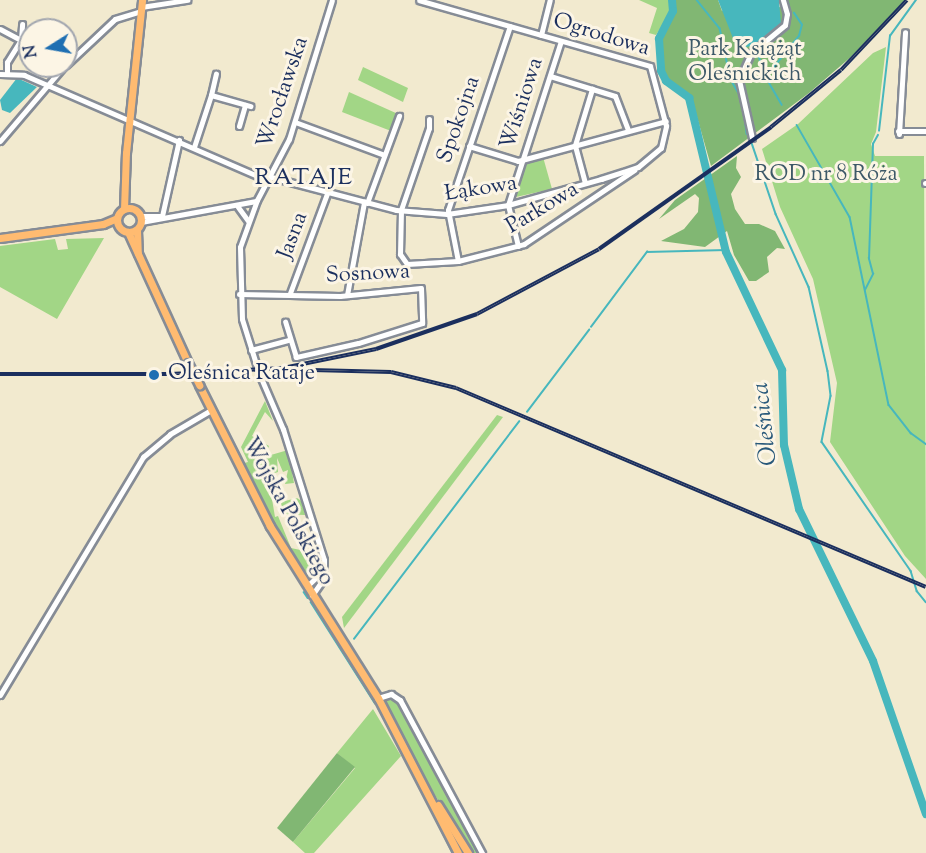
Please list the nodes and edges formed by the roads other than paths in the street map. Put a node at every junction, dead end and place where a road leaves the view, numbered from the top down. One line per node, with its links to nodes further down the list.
1 (187, 0): 6 (street)
2 (332, 0): 27 (street, Wrocławska)
3 (419, 0): 7 (street, Ogrodowa)
4 (550, 0): 10 (street)
5 (783, 0): 31 (street)
6 (142, 6): 14 (street); 25 (main road)
7 (510, 26): 10 (street, Ogrodowa); 35 (street, Spokojna)
8 (0, 29): 11 (street)
9 (905, 32): 30 (street)
10 (541, 35): 12 (street, Ogrodowa)
11 (18, 38)
12 (561, 41): 18 (street, Wiśniowa); 26 (street, Ogrodowa)
13 (18, 45): 15 (street)
14 (78, 53)
15 (7, 72): 16 (street); 20 (street, Łąkowa)
16 (0, 74)
17 (216, 74): 22 (street)
18 (550, 76): 21 (street); 38 (street, Wiśniowa)
19 (53, 78): 20 (street)
20 (46, 86): 25 (street, Łąkowa); 33 (street)
21 (592, 89): 29 (street); 34 (street)
22 (211, 95): 28 (street); 36 (street)
23 (399, 116): 37 (street)
24 (429, 119): 50 (street)
25 (129, 120): 32 (street, Łąkowa); 49 (main road)
26 (666, 121): 29 (street); 39 (street, Łąkowa)
27 (295, 122): 37 (street); 40 (street, Wrocławska)
28 (239, 126)
29 (628, 130): 34 (street)
30 (926, 131)
31 (752, 138)
32 (179, 140): 36 (street, Łąkowa); 52 (street)
33 (0, 141)
34 (575, 145): 38 (street); 42 (street)
35 (469, 146): 38 (street); 51 (street, Spokojna)
36 (194, 147): 40 (street, Łąkowa)
37 (384, 155): 46 (street)
38 (522, 160): 47 (street, Wiśniowa)
39 (638, 167): 41 (street, Łąkowa); 43 (street, Parkowa)
40 (270, 179): 44 (street, Łąkowa); 45 (street, Wrocławska)
41 (601, 179): 42 (street, Łąkowa); 43 (street)
42 (585, 183): 47 (street, Łąkowa)
43 (605, 190): 59 (street, Parkowa)
44 (328, 191): 46 (street, Łąkowa); 62 (street, Jasna)
45 (257, 200): 48 (street); 54 (street, Wrocławska)
46 (366, 202): 50 (street, Łąkowa); 64 (street)
47 (508, 205): 51 (street, Łąkowa); 59 (street)
48 (238, 207): 52 (street); 54 (street)
49 (128, 209): 53 (main road); 55 (main road)
50 (401, 210): 51 (street, Łąkowa); 61 (street, Parkowa)
51 (447, 214): 61 (street)
52 (161, 216): 53 (street)
53 (141, 219): 56 (main road)
54 (248, 221): 63 (street, Wrocławska)
55 (118, 222): 57 (main road); 58 (main road)
56 (137, 230): 57 (main road); 60 (main road, Wojska Polskiego)
57 (128, 232): 60 (main road, Wojska Polskiego)
58 (0, 238)
59 (519, 246): 61 (street, Parkowa)
60 (139, 258): 70 (main road, Wojska Polskiego, bridge)
61 (458, 261)
62 (290, 293): 63 (street, Sosnowa); 64 (street, Sosnowa)
63 (239, 294): 67 (street, Wrocławska)
64 (347, 295): 66 (street, Sosnowa)
65 (285, 322): 66 (street)
66 (289, 340): 67 (street)
67 (251, 350): 68 (street, Wrocławska)
68 (257, 367)
69 (261, 378): 71 (street)
70 (211, 410): 72 (main road, Wojska Polskiego); 74 (street)
71 (325, 567): 72 (street); 73 (street)
72 (307, 586): 73 (main road, Wojska Polskiego)
73 (312, 595): 75 (main road, Wojska Polskiego)
74 (0, 695)
75 (378, 698): 76 (main road, Wojska Polskiego); 79 (street)
76 (419, 775): 77 (main road); 78 (main road)
77 (458, 853)
78 (468, 853)
79 (482, 853)

